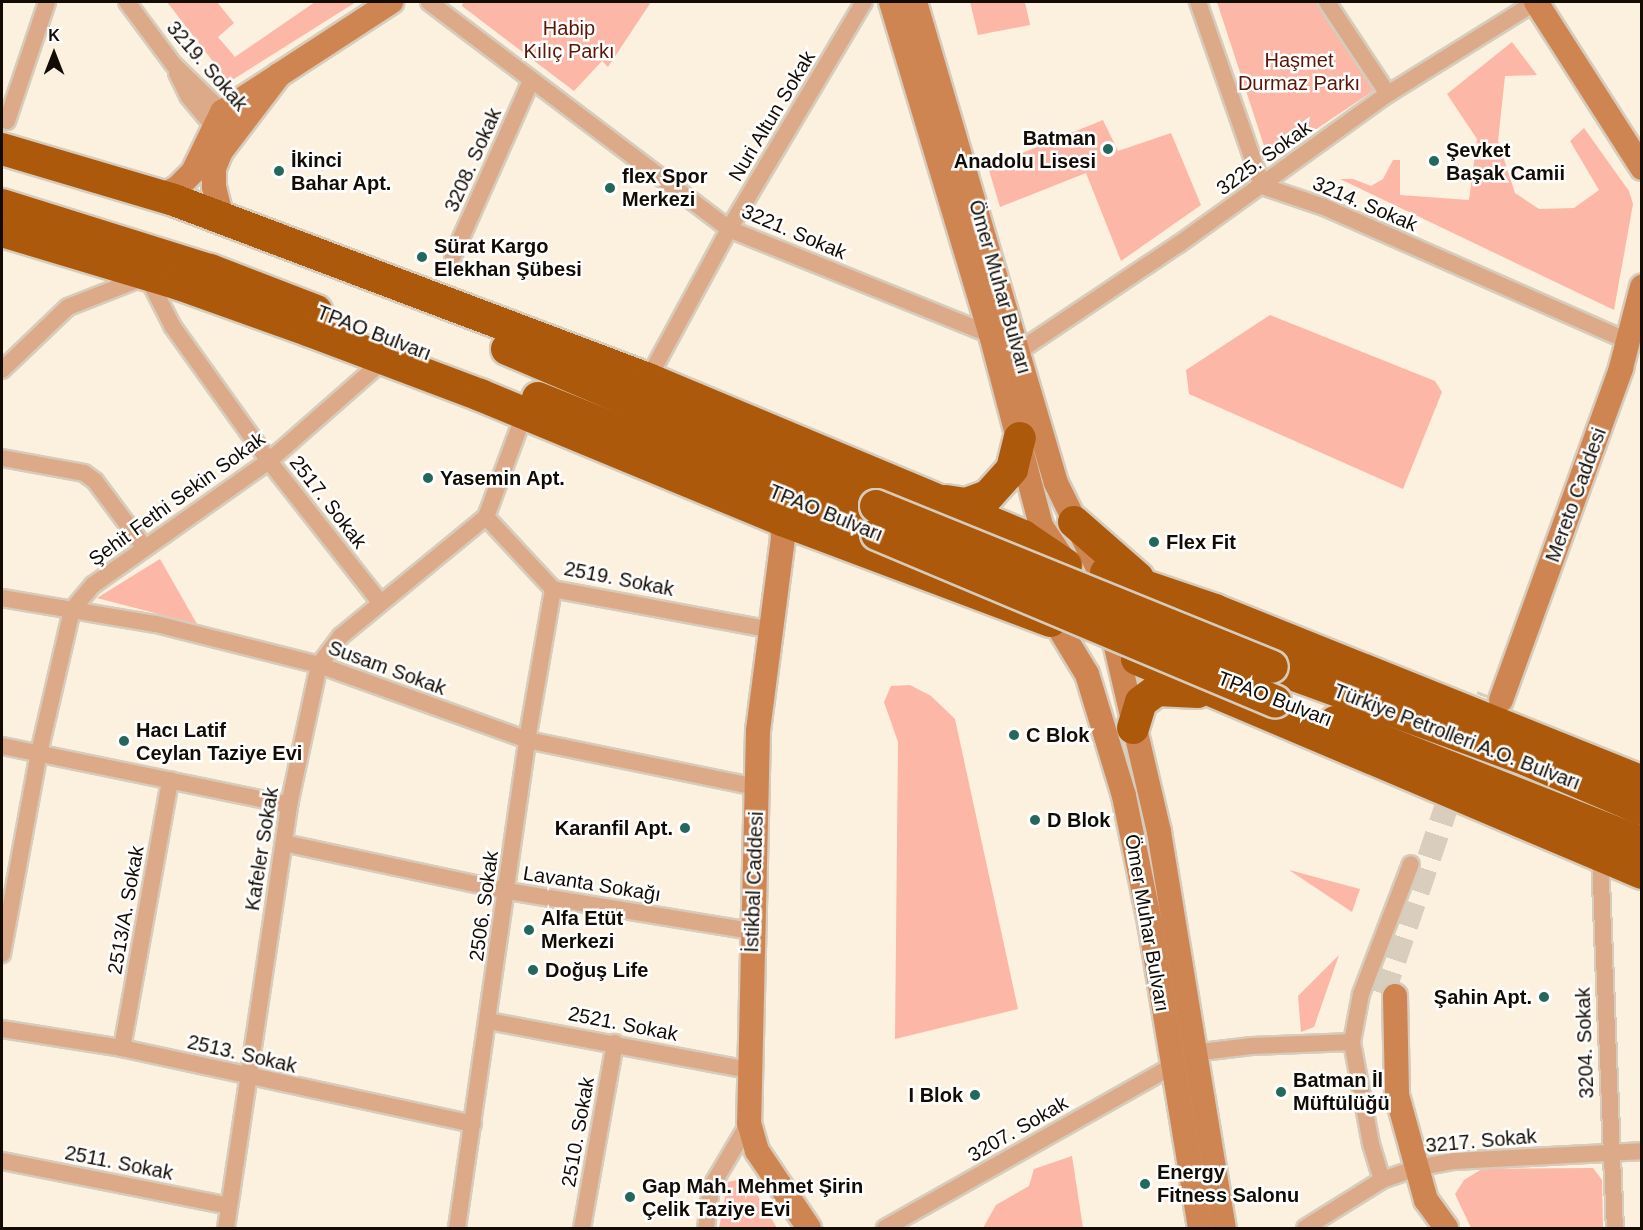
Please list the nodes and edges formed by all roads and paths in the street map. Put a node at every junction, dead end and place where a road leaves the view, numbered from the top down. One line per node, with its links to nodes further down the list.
1 (47, 2): 14 (street)
2 (126, 2): 13 (street, 3219. Sokak)
3 (391, 2): 13 (main road)
4 (429, 2): 11 (street, 3221. Sokak)
5 (864, 2): 21 (street, Nuri Altun Sokak)
6 (891, 2): 26 (main road, Ömer Muhar Bulvarı)
7 (915, 2): 28 (main road, Ömer Muhar Bulvarı)
8 (1198, 2): 17 (street)
9 (1327, 2): 12 (street)
10 (1536, 2): 12 (street, 3225. Sokak); 15 (main road)
11 (531, 81): 21 (street, 3221. Sokak); 23 (street, 3208. Sokak)
12 (1388, 94): 17 (street, 3225. Sokak)
13 (224, 127): 18 (main road); 20 (main road)
14 (4, 135): 18 (highway)
15 (1641, 168)
16 (2, 171): 39 (highway, TPAO Bulvarı)
17 (1262, 186): 27 (street, 3214. Sokak); 28 (street, 3225. Sokak)
18 (161, 196): 20 (highway)
19 (2, 205): 39 (highway, TPAO Bulvarı)
20 (222, 219): 31 (highway)
21 (729, 229): 26 (street, 3221. Sokak); 31 (street, Nuri Altun Sokak)
22 (2, 231): 24 (highway, TPAO Bulvarı)
23 (453, 256)
24 (147, 276): 29 (highway, TPAO Bulvarı); 30 (street); 35 (street, 2517. Sokak)
25 (1641, 287): 27 (main road, Mereto Caddesi)
26 (991, 335): 33 (main road, Ömer Muhar Bulvarı)
27 (1629, 342): 55 (main road, Mereto Caddesi)
28 (1019, 351): 40 (main road, Ömer Muhar Bulvarı)
29 (384, 359): 32 (highway, TPAO Bulvarı); 35 (street, Şehit Fethi Sekin Sokak)
30 (2, 370)
31 (648, 379): 36 (highway)
32 (524, 415): 37 (street); 38 (highway, TPAO Bulvarı)
33 (1020, 438): 36 (highway); 42 (main road, Ömer Muhar Bulvarı)
34 (2, 458): 41 (street)
35 (269, 461): 41 (street, Şehit Fethi Sekin Sokak); 47 (street, 2517. Sokak)
36 (934, 500): 42 (highway)
37 (486, 517): 45 (street, 2519. Sokak); 47 (street, Kafeler Sokak)
38 (782, 520): 49 (highway, TPAO Bulvarı); 50 (main road, İstikbal Caddesi)
39 (877, 520): 53 (highway, TPAO Bulvarı, bridge); 66 (highway, TPAO Bulvarı, bridge)
40 (1074, 522): 43 (main road, Ömer Muhar Bulvarı); 44 (highway)
41 (144, 547): 48 (street, Şehit Fethi Sekin Sokak)
42 (1066, 565): 43 (highway); 49 (highway)
43 (1102, 570): 44 (highway); 51 (highway)
44 (1151, 587): 61 (highway)
45 (553, 589): 50 (street, 2519. Sokak); 57 (street, 2506. Sokak)
46 (2, 598): 48 (street, Susam Sokak)
47 (380, 602): 52 (street, Kafeler Sokak)
48 (72, 610): 52 (street, Susam Sokak); 59 (street, Şehit Fethi Sekin Sokak)
49 (1055, 625): 51 (highway); 81 (main road, Ömer Muhar Bulvarı)
50 (772, 630): 62 (main road, İstikbal Caddesi)
51 (1108, 633): 54 (highway, TPAO Bulvarı); 56 (main road, Ömer Muhar Bulvarı)
52 (319, 665): 57 (street, Susam Sokak); 63 (street, Kafeler Sokak)
53 (1272, 668): 64 (highway, Türkiye Petrolleri A.O. Bulvarı)
54 (1217, 695): 56 (highway); 67 (highway, TPAO Bulvarı)
55 (1495, 698)
56 (1133, 728): 80 (main road, Ömer Muhar Bulvarı)
57 (527, 740): 62 (street, Susam Sokak); 70 (street, 2506. Sokak)
58 (2, 746): 59 (street)
59 (39, 753): 60 (street); 71 (street, Şehit Fethi Sekin Sokak)
60 (171, 780): 63 (street); 79 (street, 2513/A. Sokak)
61 (1641, 782)
62 (756, 787): 72 (main road, İstikbal Caddesi)
63 (289, 805): 65 (street, Kafeler Sokak)
64 (1641, 809)
65 (284, 843): 70 (street, Lavanta Sokağı); 83 (street, Kafeler Sokak)
66 (1641, 843)
67 (1600, 857): 69 (highway, TPAO Bulvarı); 87 (street, 3204. Sokak)
68 (1411, 864): 77 (street)
69 (1641, 873)
70 (507, 891): 72 (street, Lavanta Sokağı); 75 (street, 2506. Sokak)
71 (5, 907): 73 (street, Şehit Fethi Sekin Sokak)
72 (752, 932): 82 (main road, İstikbal Caddesi)
73 (2, 954)
74 (1389, 995): 89 (main road)
75 (489, 1022): 78 (street, 2521. Sokak); 85 (street, 2506. Sokak)
76 (2, 1029): 79 (street, 2513. Sokak)
77 (1352, 1042): 80 (street); 90 (street)
78 (615, 1043): 82 (street, 2521. Sokak); 94 (street, 2510. Sokak)
79 (123, 1048): 83 (street, 2513. Sokak)
80 (1193, 1053): 99 (main road, Ömer Muhar Bulvarı)
81 (1172, 1066): 97 (street, 3207. Sokak); 98 (main road, Ömer Muhar Bulvarı)
82 (749, 1070): 84 (main road, İstikbal Caddesi)
83 (247, 1078): 85 (street, 2513. Sokak); 91 (street, Kafeler Sokak)
84 (749, 1123): 95 (street); 96 (main road, İstikbal Caddesi)
85 (473, 1124): 93 (street, 2506. Sokak)
86 (1641, 1151): 87 (street, 3217. Sokak)
87 (1609, 1152): 89 (street, 3217. Sokak); 102 (street, 3204. Sokak)
88 (2, 1161): 91 (street, 2511. Sokak)
89 (1411, 1170): 90 (street, 3217. Sokak); 101 (main road)
90 (1382, 1180): 100 (street, 3217. Sokak)
91 (229, 1206): 92 (street, Kafeler Sokak)
92 (226, 1228)
93 (457, 1228)
94 (582, 1228)
95 (706, 1228)
96 (808, 1228)
97 (885, 1228)
98 (1200, 1228)
99 (1224, 1228)
100 (1305, 1228)
101 (1446, 1228)
102 (1615, 1228)

